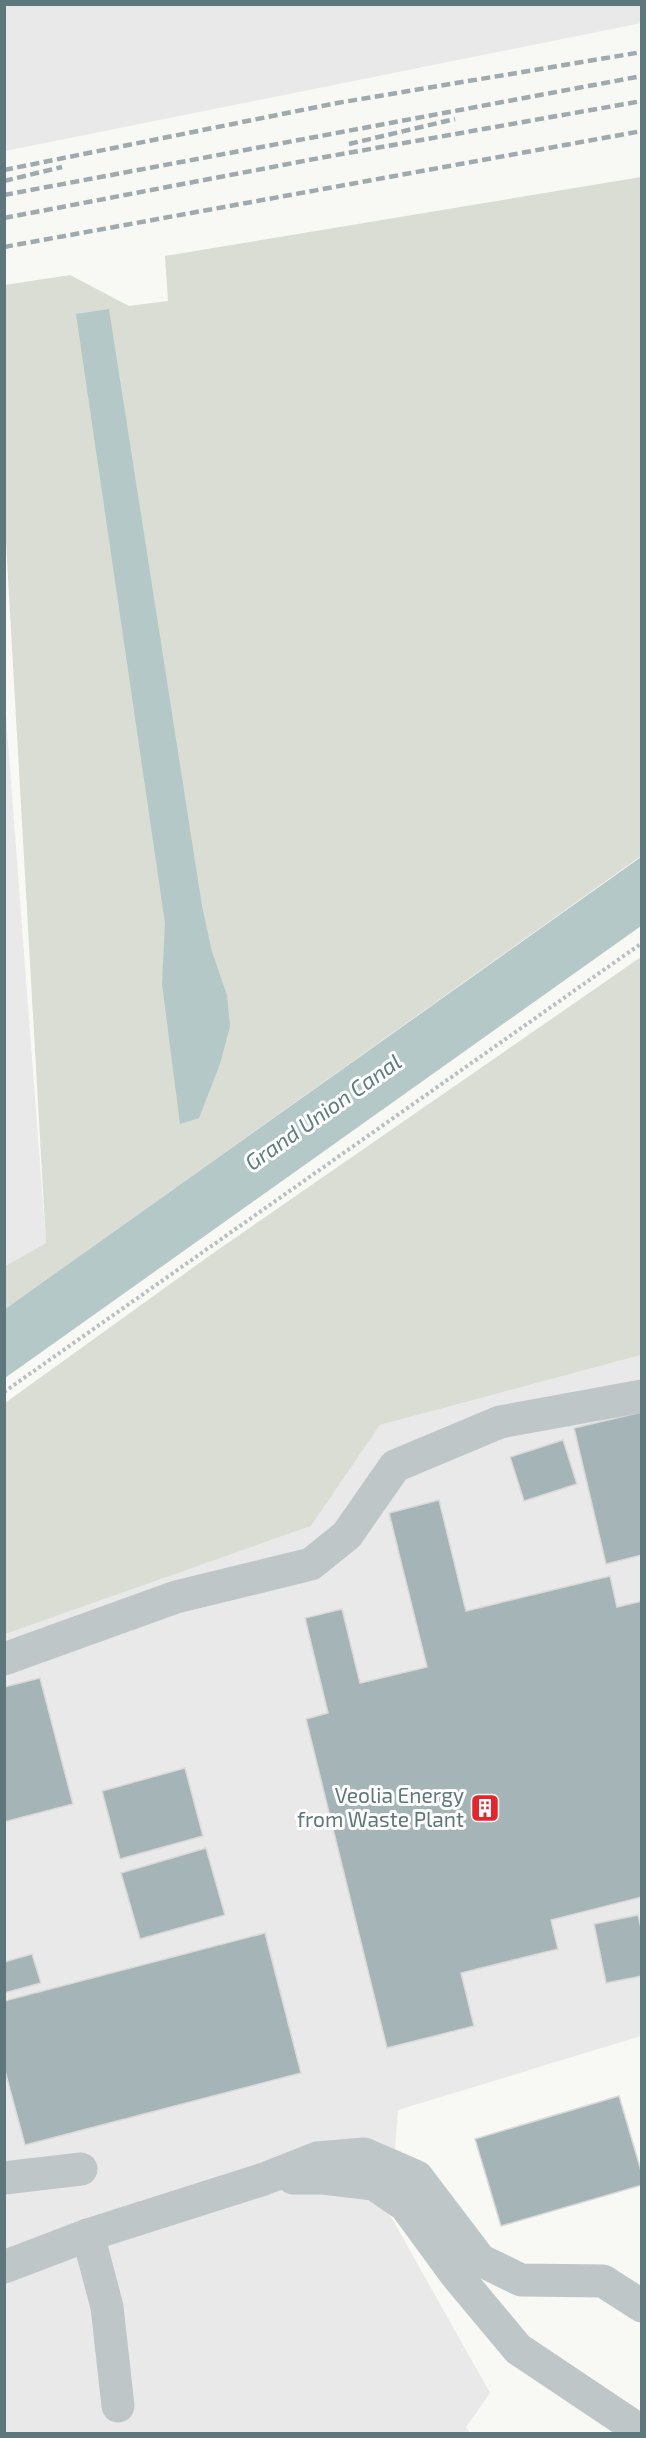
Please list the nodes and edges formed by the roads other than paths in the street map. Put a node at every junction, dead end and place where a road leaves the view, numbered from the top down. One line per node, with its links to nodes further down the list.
1 (642, 1396): 2 (lane)
2 (4, 1659)
3 (81, 2169): 4 (lane)
4 (4, 2178)
5 (264, 2179): 6 (lane); 8 (lane); 10 (lane)
6 (88, 2235): 7 (lane); 9 (lane)
7 (4, 2267)
8 (642, 2306)
9 (118, 2406)
10 (642, 2432)

